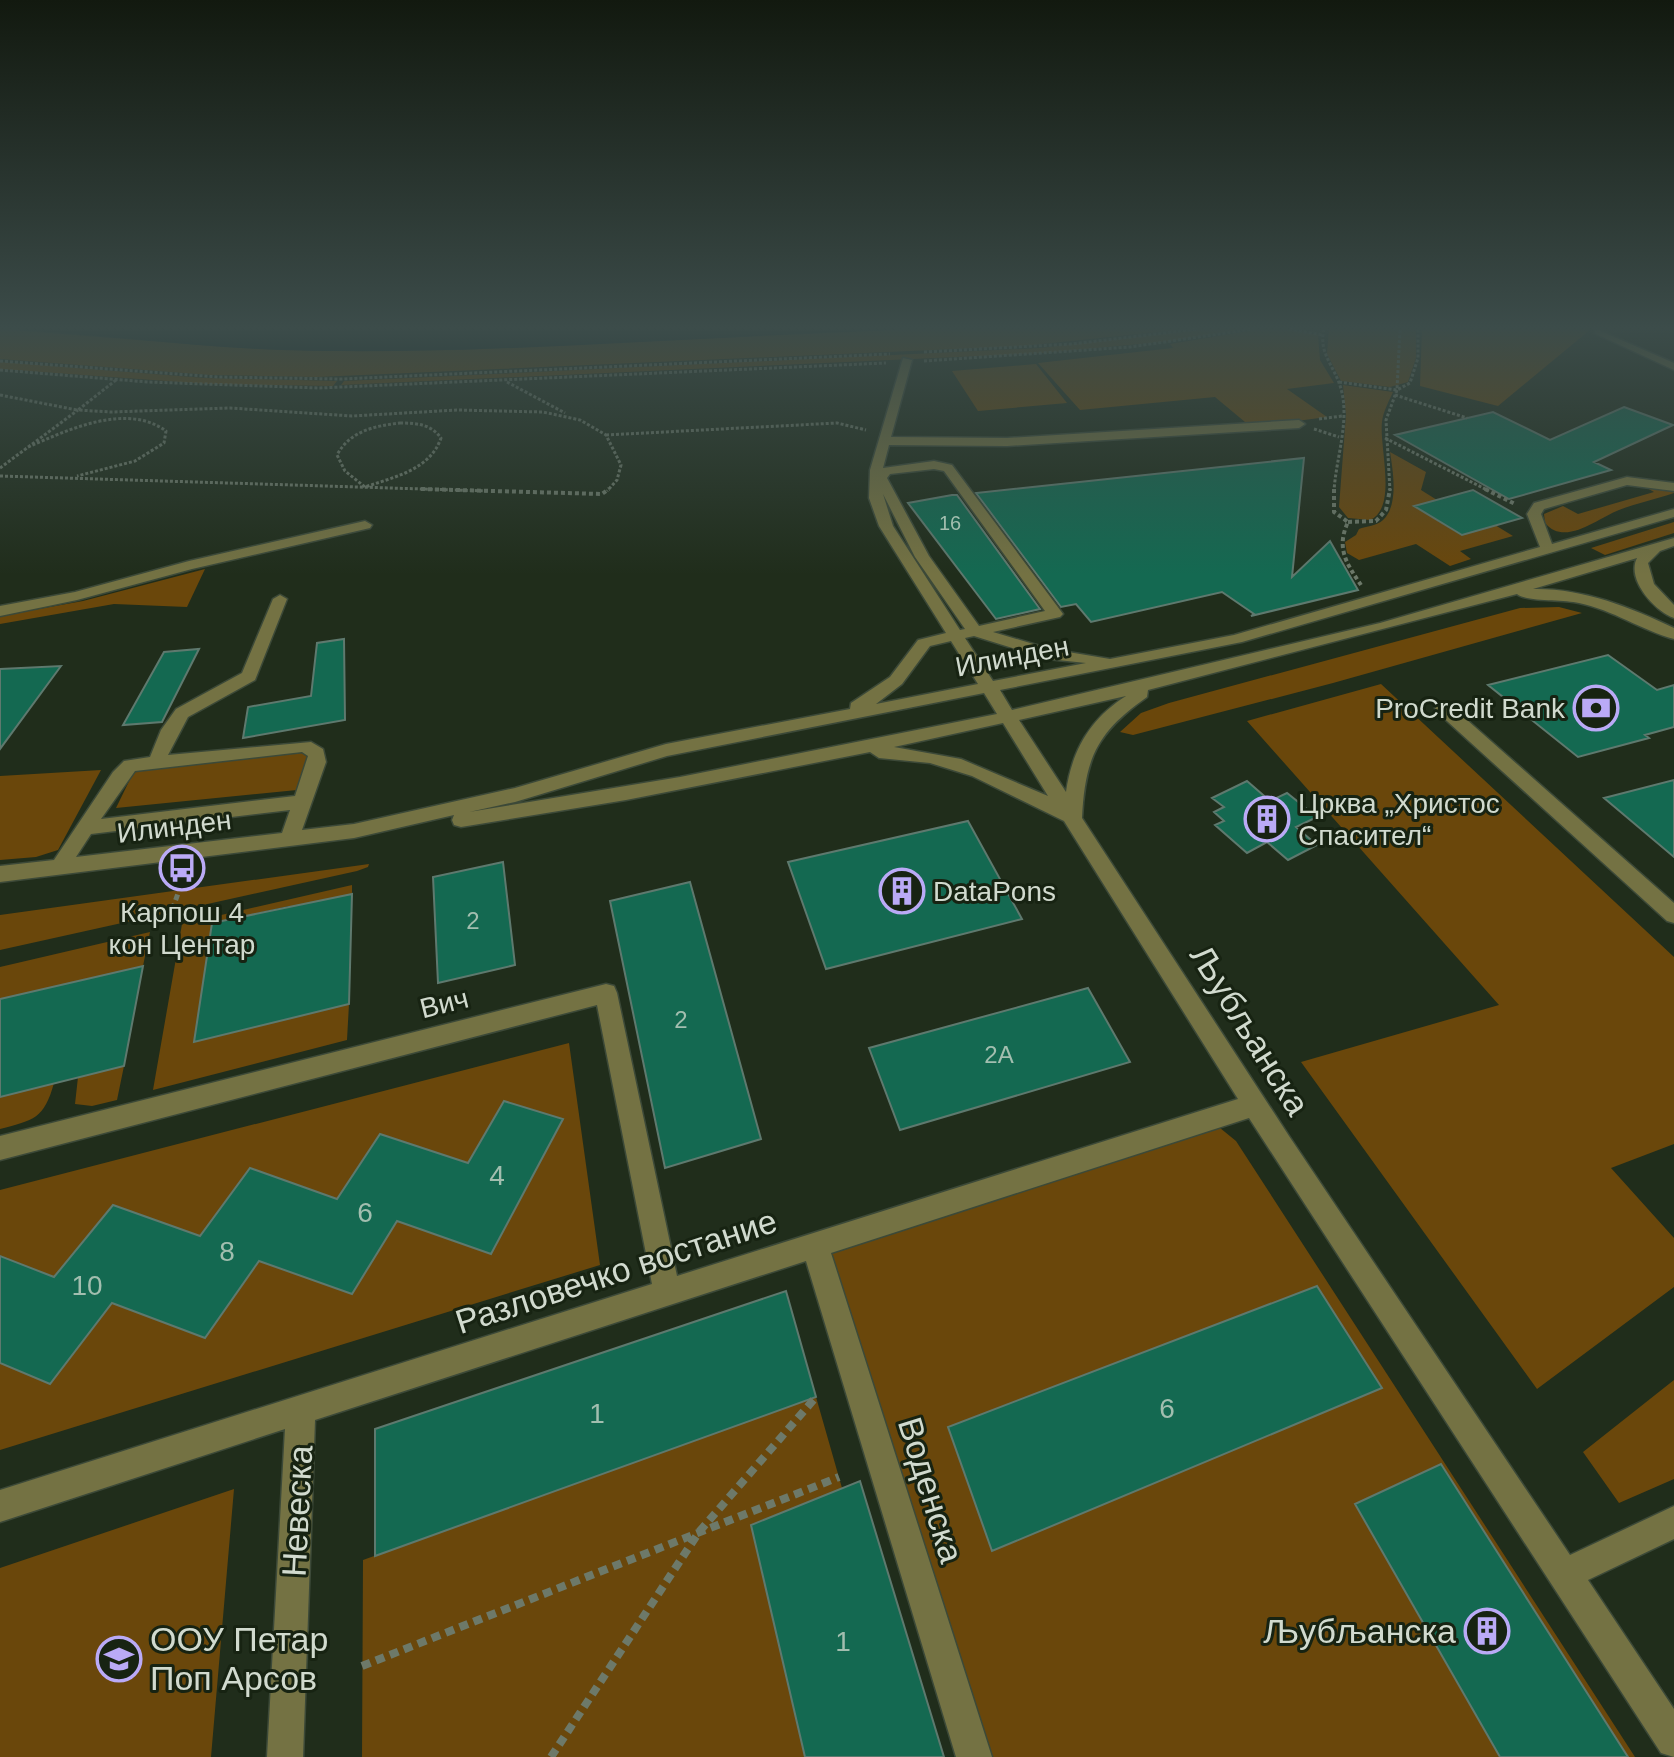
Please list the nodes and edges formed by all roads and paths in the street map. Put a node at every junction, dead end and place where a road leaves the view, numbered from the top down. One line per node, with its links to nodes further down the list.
1 (77, 411): 16 (path)
2 (281, 411): 3 (path)
3 (445, 411)
4 (521, 411): 10 (path)
5 (560, 411): 10 (path)
6 (891, 411): 14 (street)
7 (1342, 411): 24 (path)
8 (1389, 411): 15 (path)
9 (1448, 411): 11 (path)
10 (573, 418): 13 (path)
11 (1467, 418)
12 (1299, 424): 14 (street)
13 (606, 435): 14 (path); 20 (path)
14 (885, 436): 34 (street)
15 (1385, 438): 23 (path); 24 (path)
16 (28, 447): 17 (path); 19 (path)
17 (0, 468)
18 (0, 476): 19 (path)
19 (68, 478): 20 (path)
20 (365, 487): 20 (path)
21 (1674, 487): 23 (street)
22 (1674, 513): 28 (street, Илинден)
23 (1534, 514): 28 (street)
24 (1348, 522): 31 (path)
25 (365, 525): 32 (street)
26 (1674, 542): 27 (street, Илинден)
27 (1656, 547): 29 (street, Илинден); 33 (street)
28 (1548, 550): 31 (street, Илинден)
29 (1496, 596): 35 (street); 37 (street, Илинден)
30 (280, 599): 43 (street)
31 (1373, 602): 36 (street, Илинден)
32 (0, 611)
33 (1674, 613)
34 (966, 633): 34 (street); 36 (street); 38 (street, Љубљанска); 40 (street)
35 (1674, 634)
36 (1126, 663): 38 (street, Илинден)
37 (1152, 687): 41 (street, Илинден); 45 (street)
38 (990, 688): 40 (street, Илинден); 41 (street, Љубљанска)
39 (1443, 708): 52 (street)
40 (835, 717): 47 (street, Илинден)
41 (1009, 718): 42 (street, Илинден); 45 (street, Љубљанска)
42 (827, 755): 45 (street); 47 (street, Илинден)
43 (157, 760): 44 (street); 46 (street)
44 (304, 802): 46 (street); 48 (street)
45 (1073, 818): 54 (street, Љубљанска)
46 (85, 828): 49 (street)
47 (354, 831): 48 (street, Илинден)
48 (289, 840): 49 (street, Илинден)
49 (59, 868): 50 (street, Илинден)
50 (0, 874)
51 (182, 882): 53 (path)
52 (1674, 915)
53 (169, 919)
54 (1254, 1105): 56 (street, Разловечко востание); 64 (street, Љубљанска)
55 (0, 1148): 57 (street, Вич)
56 (815, 1245): 57 (street, Разловечко востание); 69 (street, Воденска)
57 (667, 1293): 59 (street, Разловечко востание)
58 (816, 1397): 63 (path)
59 (301, 1410): 61 (street, Разловечко востание); 67 (street, Невеска)
60 (839, 1477): 63 (path)
61 (0, 1506)
62 (1674, 1522): 64 (street)
63 (699, 1532): 65 (path); 68 (path)
64 (1565, 1574): 66 (street, Љубљанска)
65 (362, 1666)
66 (1674, 1740)
67 (285, 1757)
68 (551, 1757)
69 (974, 1757)

